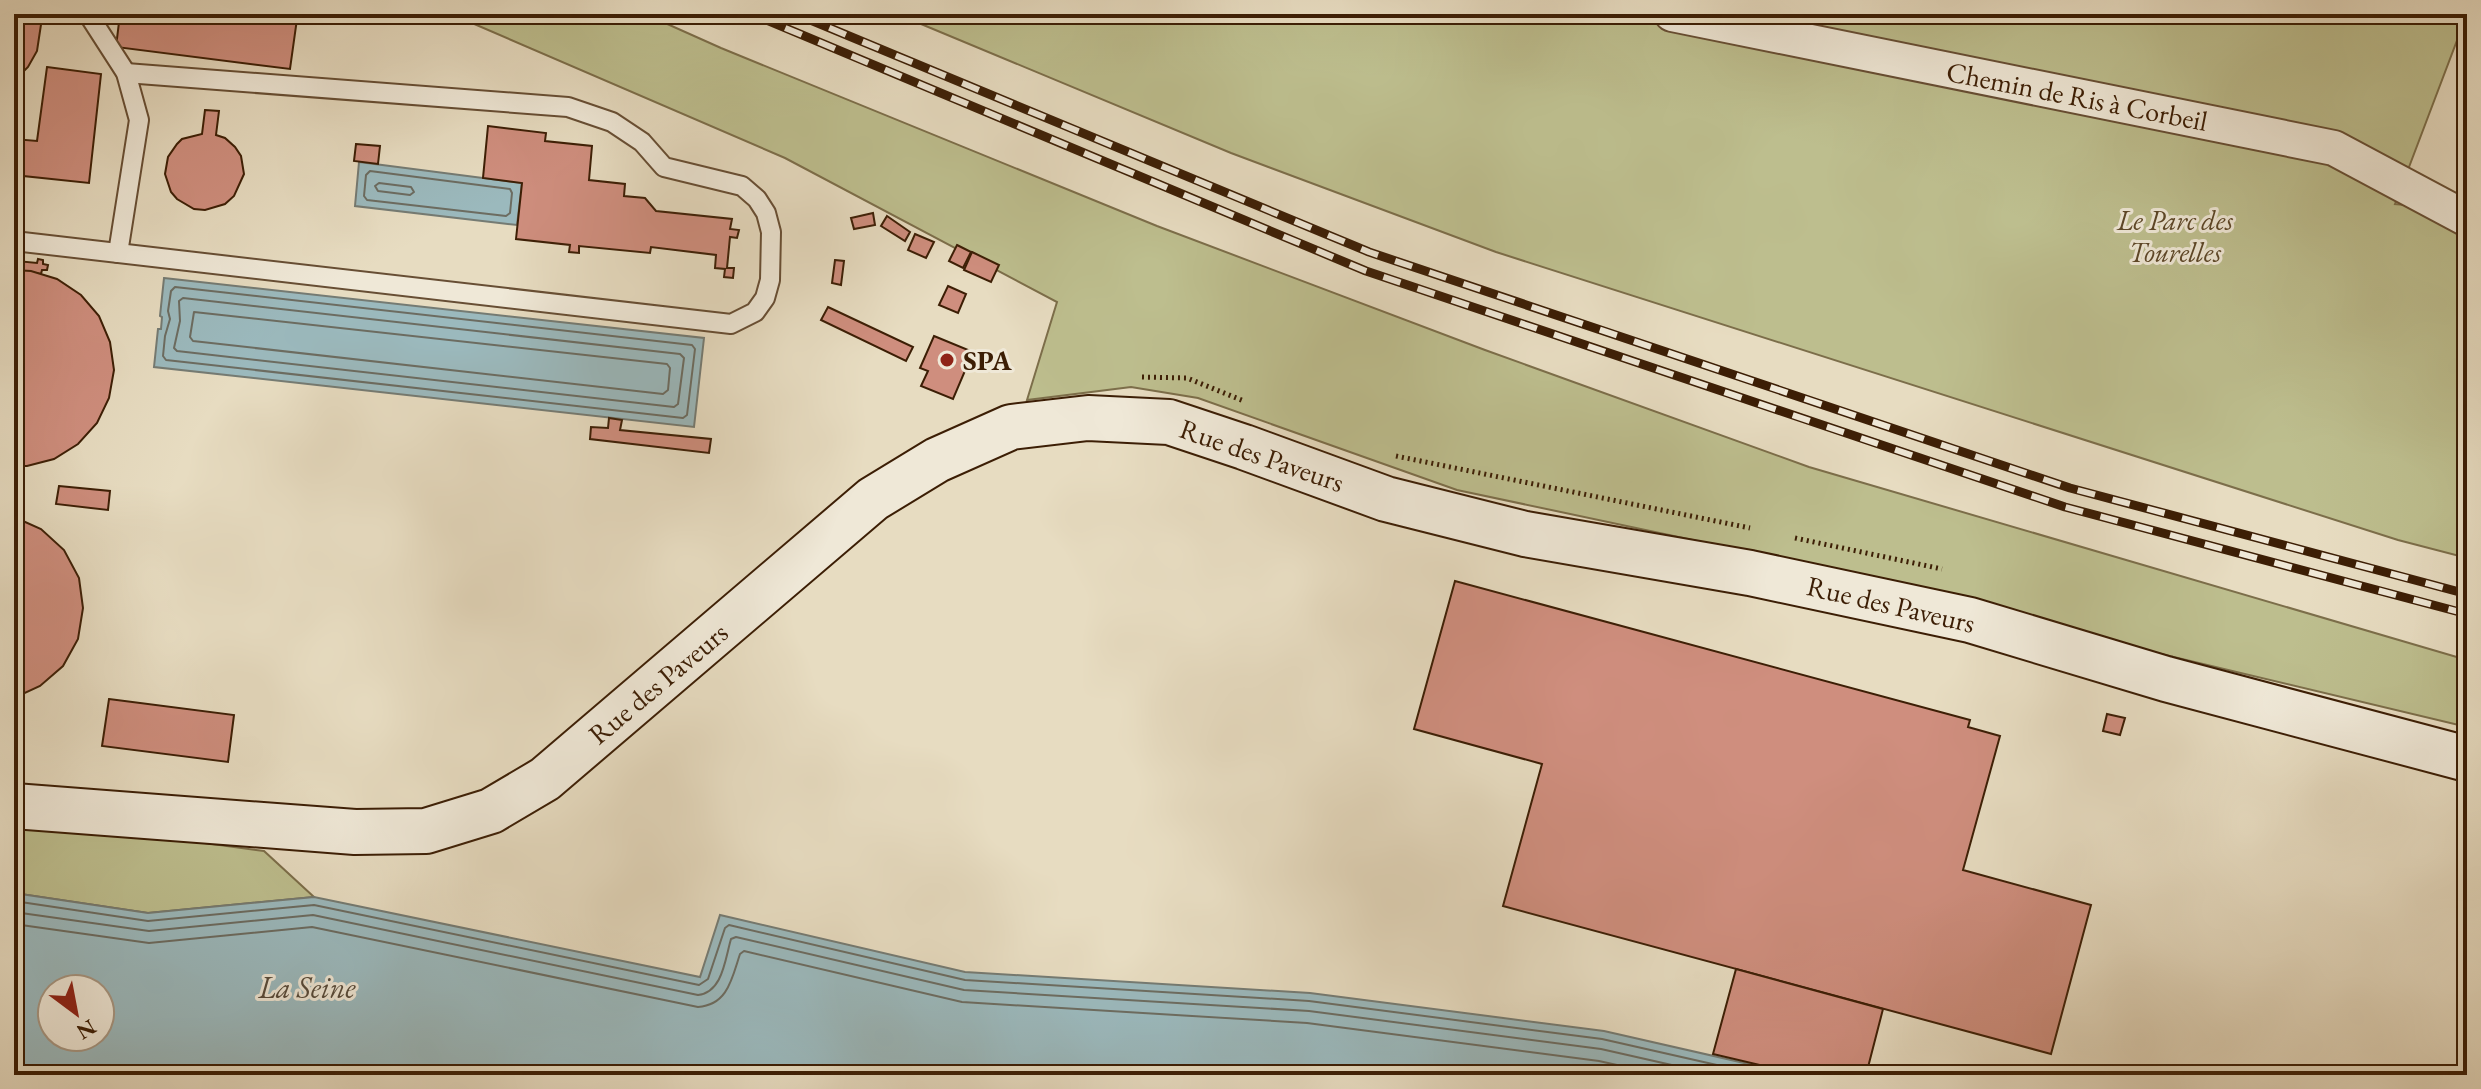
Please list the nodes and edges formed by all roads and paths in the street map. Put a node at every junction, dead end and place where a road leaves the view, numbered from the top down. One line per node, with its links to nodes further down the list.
1 (88, 14): 3 (lane)
2 (1672, 14): 4 (street, Chemin de Ris à Corbeil)
3 (126, 73): 6 (lane); 6 (lane)
4 (2467, 219)
5 (14, 241): 6 (lane)
6 (118, 253)
7 (1130, 376): 8 (path)
8 (1256, 406)
9 (1382, 453): 10 (path)
10 (1762, 531)
11 (1791, 537): 12 (path)
12 (1952, 572)
13 (2467, 759): 14 (street, Rue des Paveurs)
14 (14, 806)

